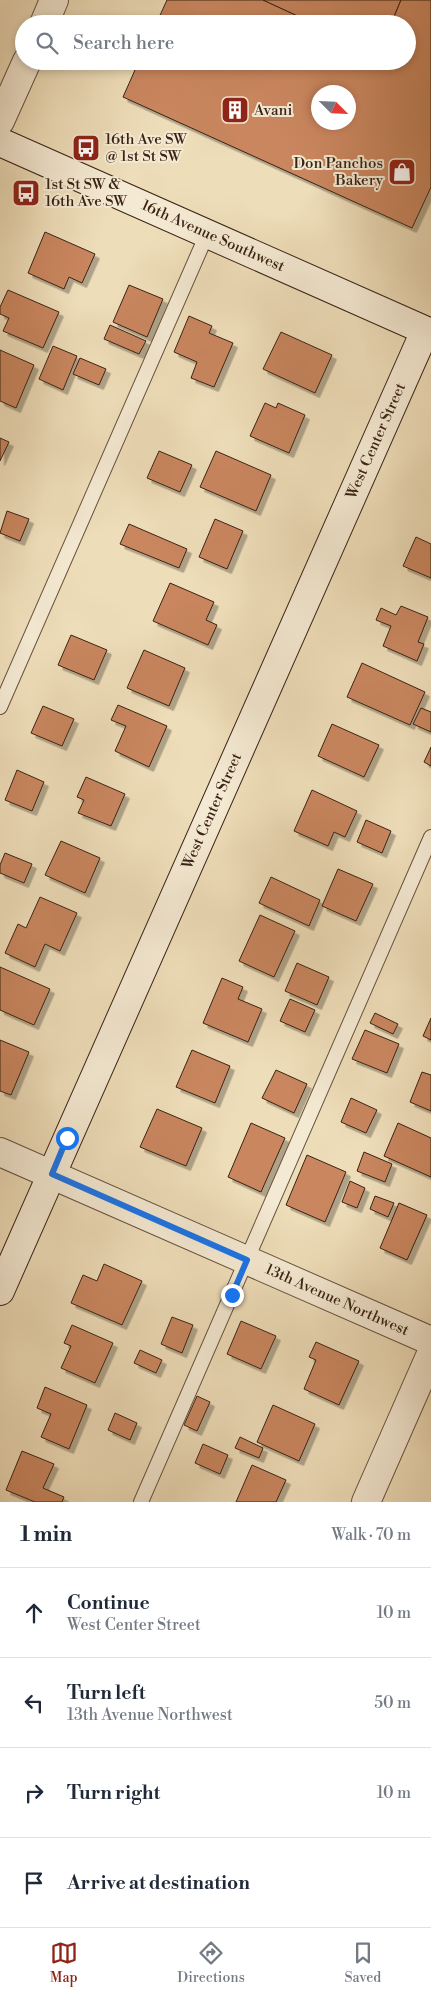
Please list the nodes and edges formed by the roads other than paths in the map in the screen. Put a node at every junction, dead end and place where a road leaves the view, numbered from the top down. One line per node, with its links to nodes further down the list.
1 (54, 0): 2 (street)
2 (48, 15)
3 (23, 70): 4 (street)
4 (0, 121)
5 (0, 142): 6 (street, 16th Avenue Southwest)
6 (207, 234): 7 (street, 16th Avenue Southwest); 8 (lane)
7 (428, 332): 11 (street, West Center Street)
8 (0, 706)
9 (431, 837): 12 (lane)
10 (0, 1152): 11 (street, 13th Avenue Northwest)
11 (52, 1174): 12 (street, 13th Avenue Northwest); 13 (street, West Center Street)
12 (247, 1260): 14 (street, 13th Avenue Northwest); 16 (lane)
13 (0, 1292)
14 (431, 1341)
15 (431, 1354): 17 (street)
16 (141, 1502)
17 (366, 1502)

